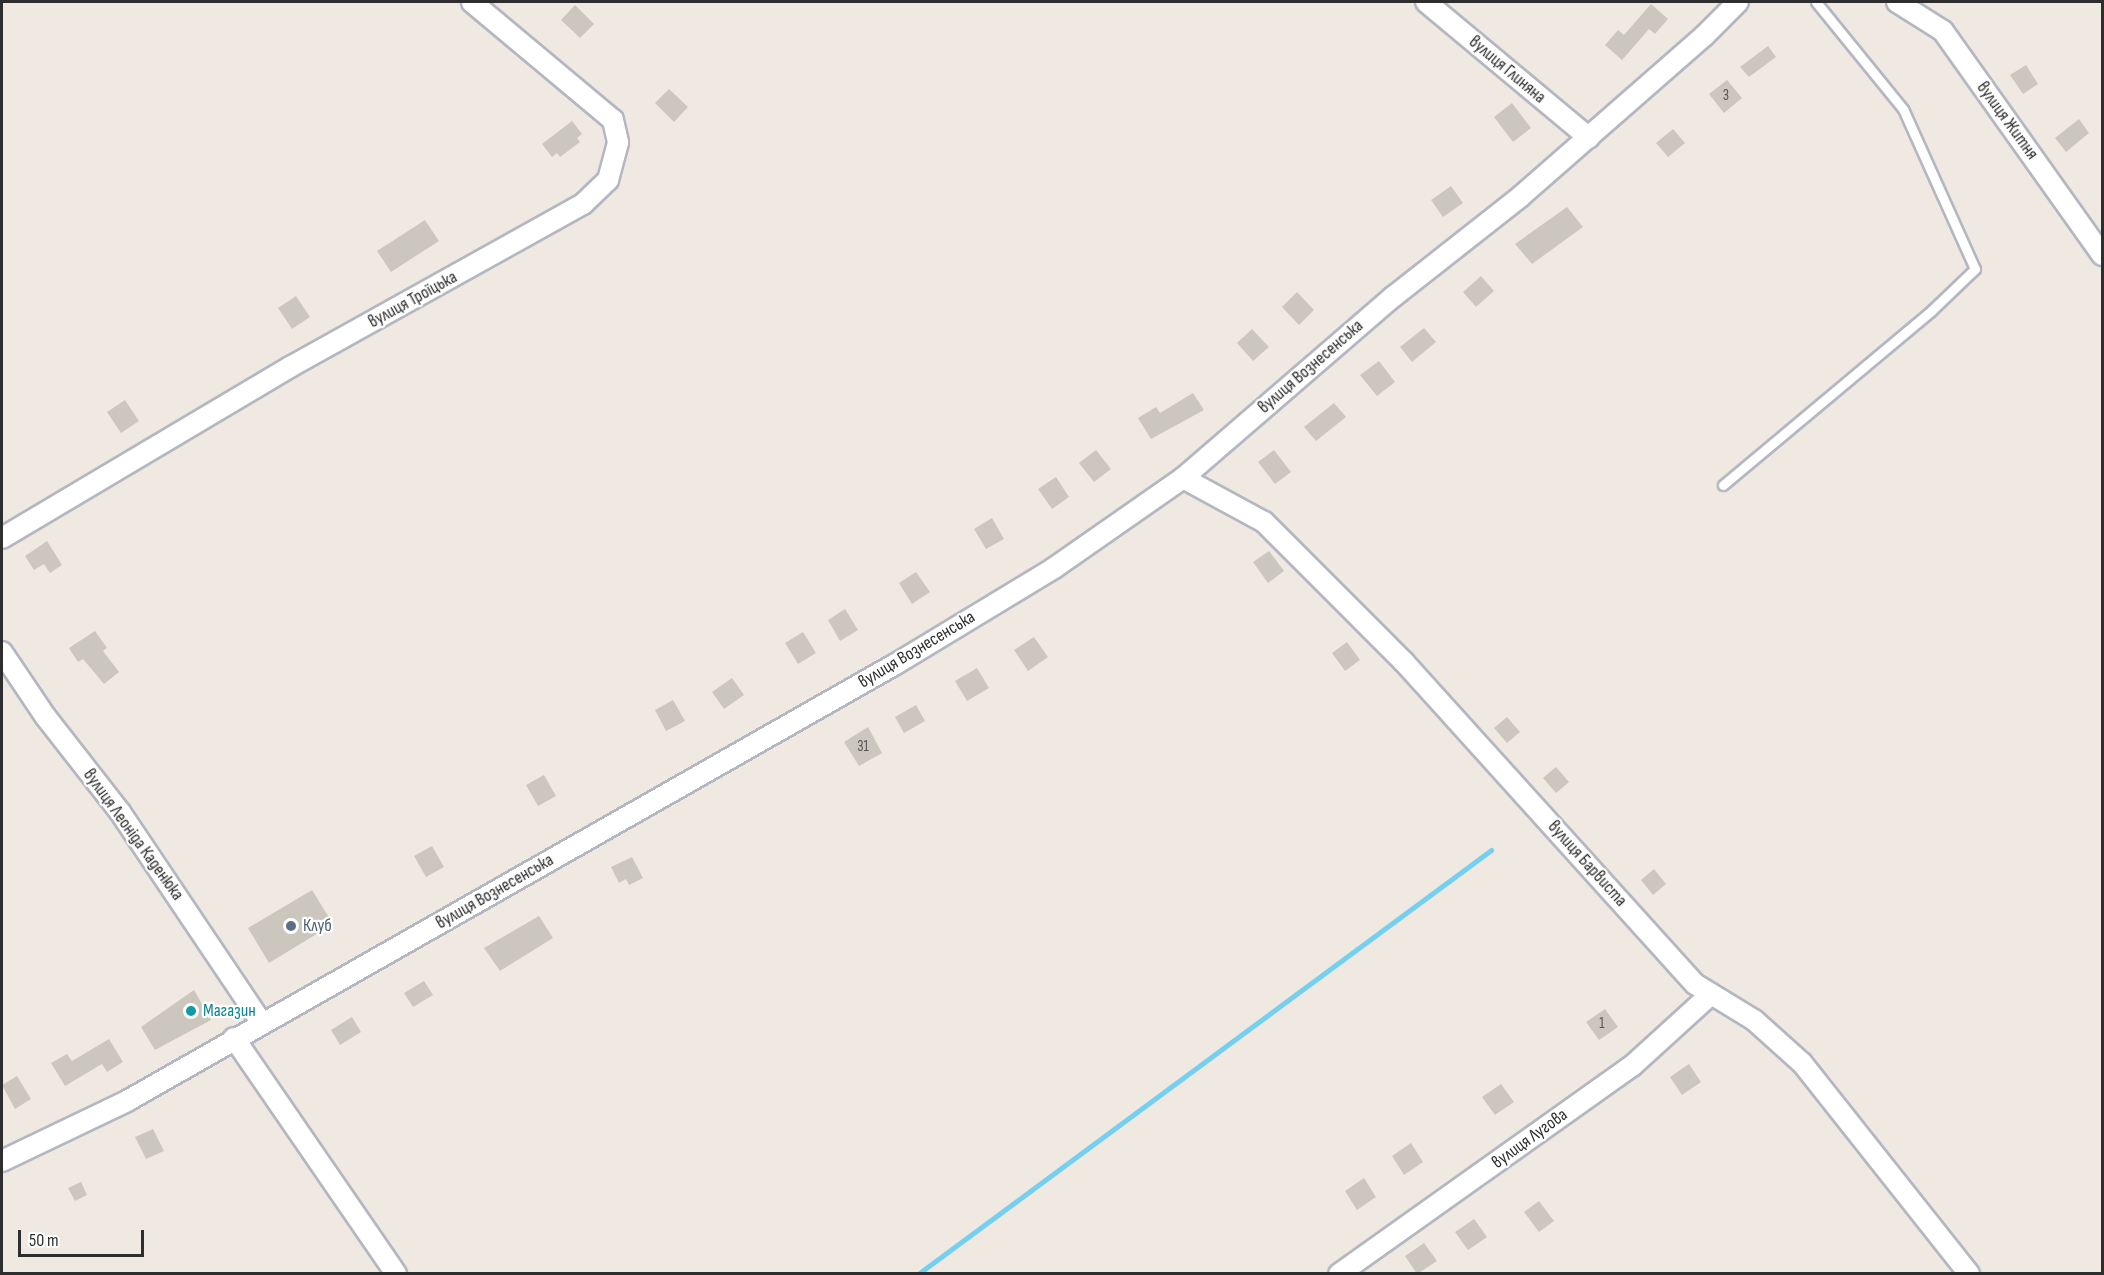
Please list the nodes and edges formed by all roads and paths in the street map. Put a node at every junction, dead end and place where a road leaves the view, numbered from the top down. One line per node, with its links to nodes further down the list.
1 (472, 2): 10 (street, вулиця Троїцька)
2 (1426, 2): 6 (street, вулиця Глиняна)
3 (1738, 2): 6 (street, вулиця Вознесенська)
4 (1816, 2): 9 (lane)
5 (1897, 2): 7 (street, вулиця Житня)
6 (1589, 138): 8 (street, вулиця Вознесенська)
7 (2103, 255)
8 (1183, 478): 12 (street, вулиця Барвиста); 13 (street, вулиця Вознесенська)
9 (1723, 485)
10 (2, 538)
11 (2, 652): 13 (street, вулиця Леоніда Каденюка)
12 (1711, 994): 17 (street, вулиця Лугова); 18 (street, вулиця Барвиста)
13 (261, 1022): 14 (street, вулиця Вознесенська)
14 (234, 1038): 15 (street, вулиця Вознесенська); 16 (street)
15 (2, 1161)
16 (396, 1274)
17 (1339, 1274)
18 (1969, 1274)

